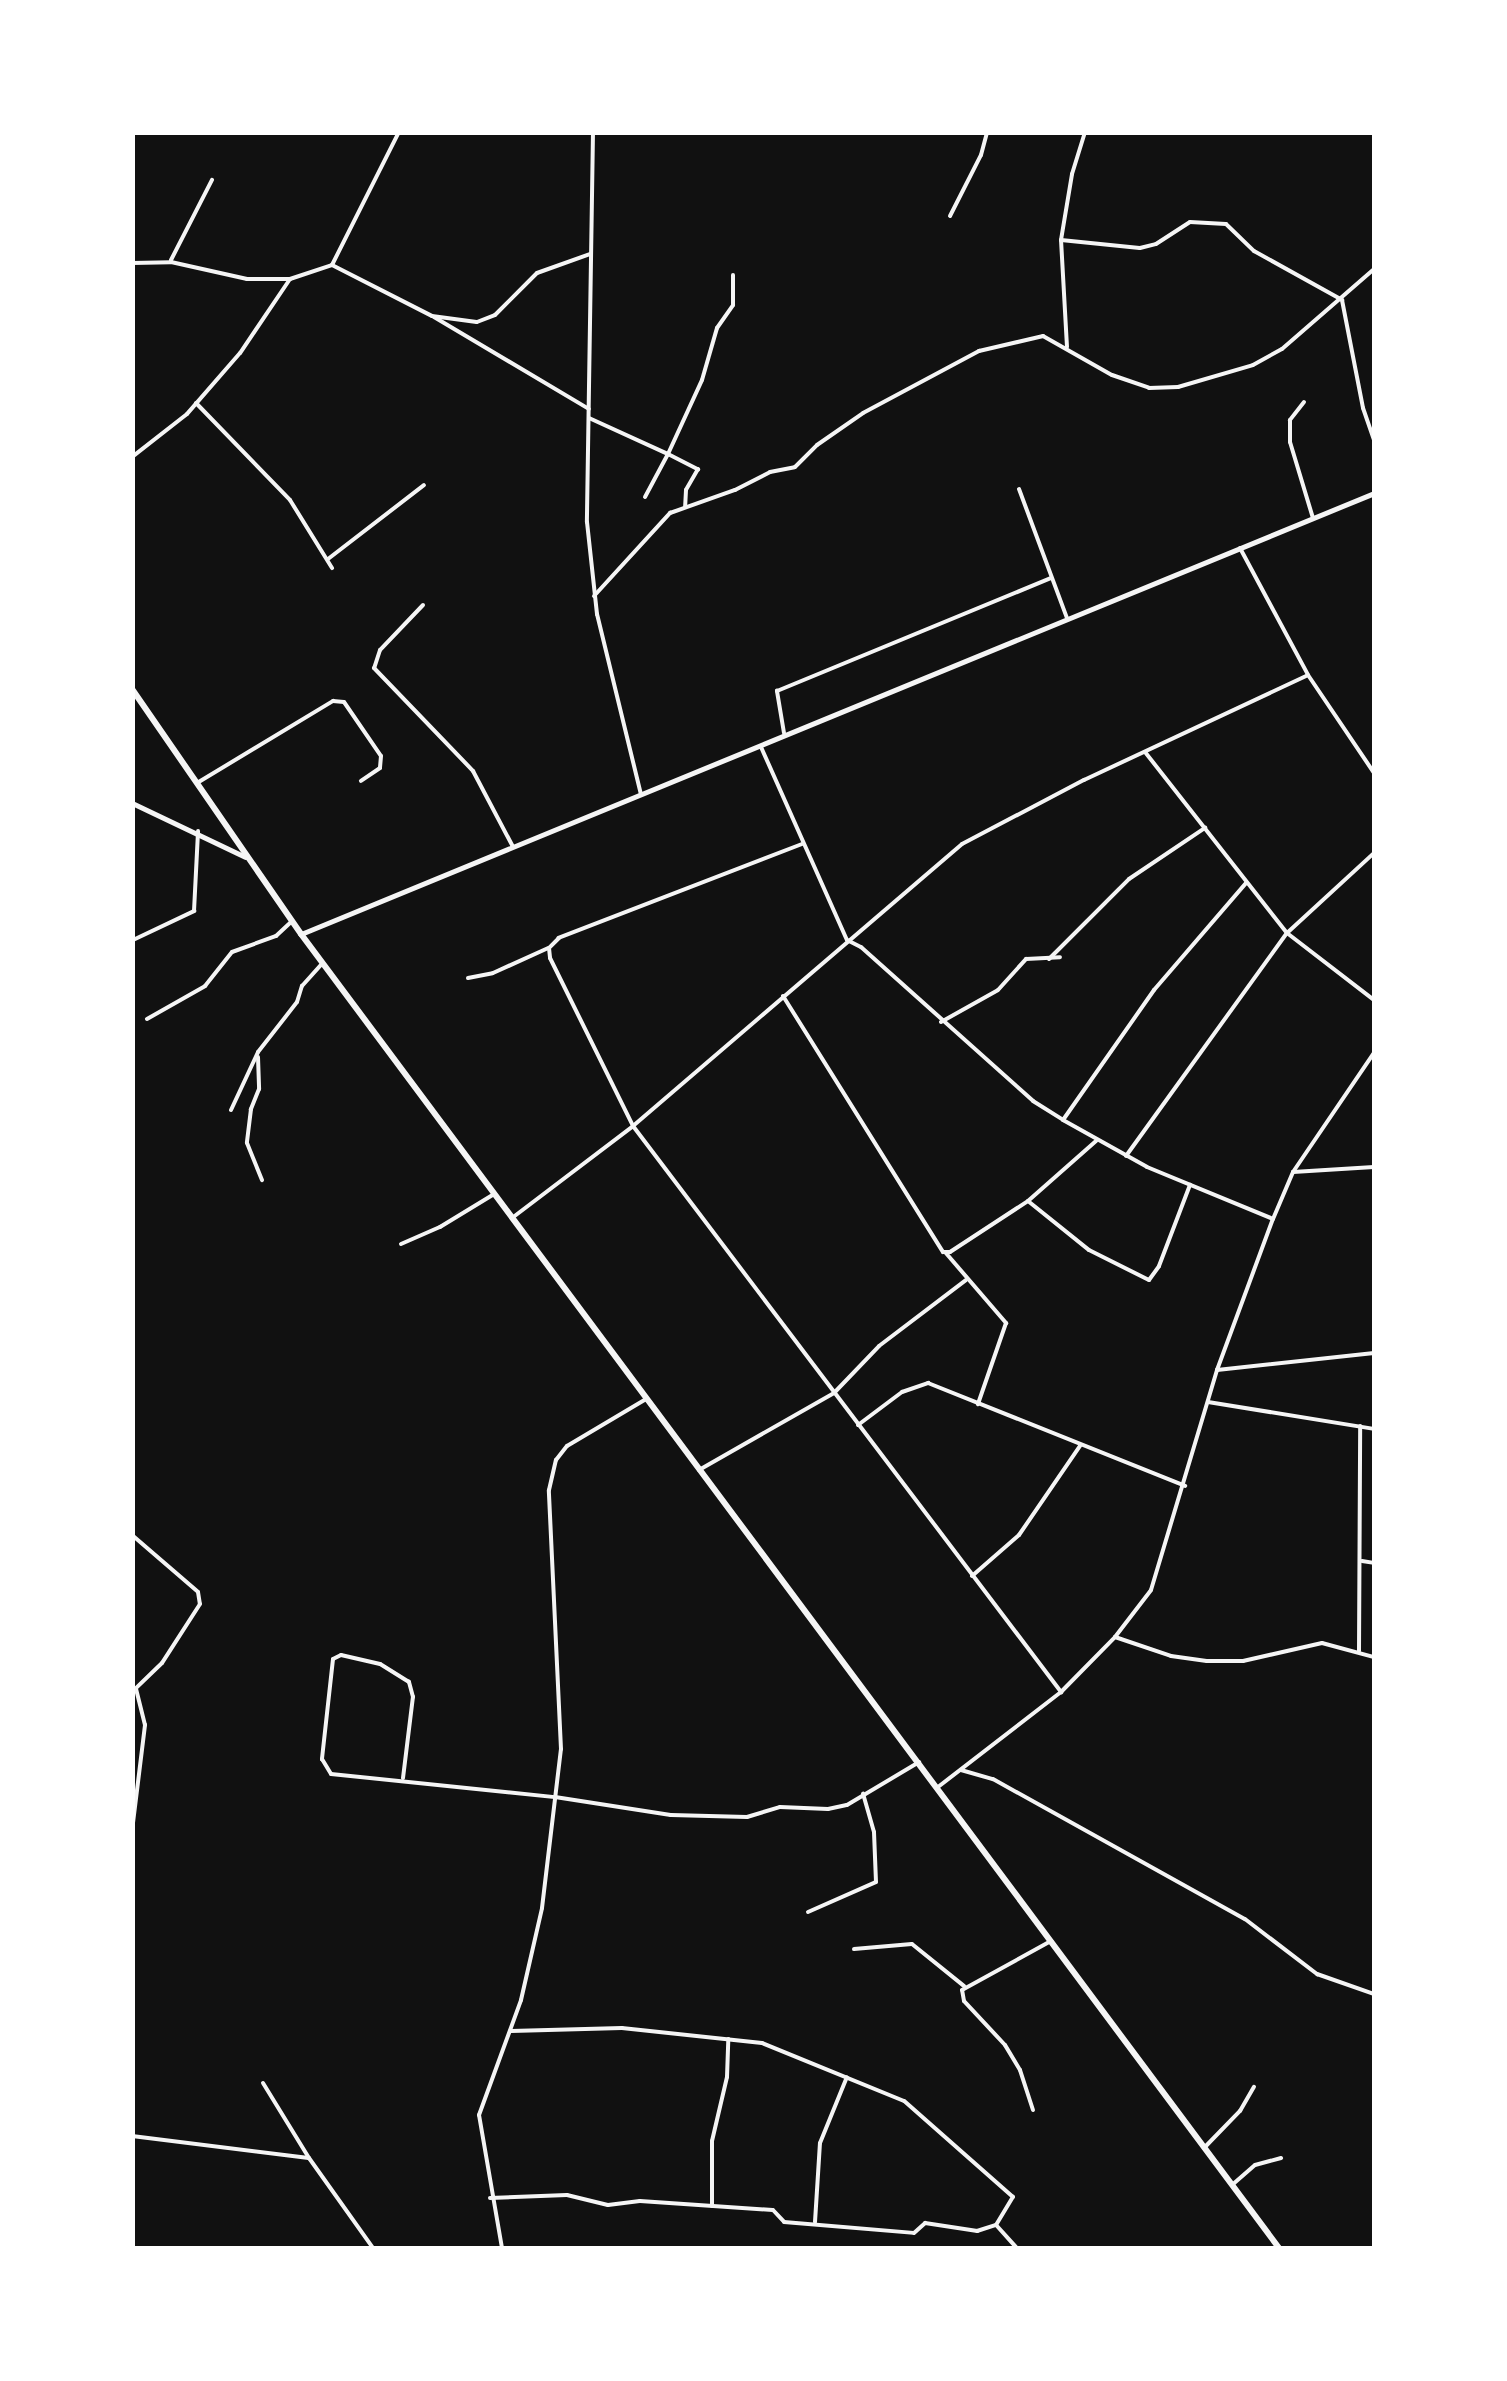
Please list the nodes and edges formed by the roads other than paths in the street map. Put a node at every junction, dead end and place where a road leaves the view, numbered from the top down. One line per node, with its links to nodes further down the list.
1 (400, 132): 11 (street)
2 (593, 132): 8 (street)
3 (987, 132): 6 (street)
4 (1085, 132): 7 (street)
5 (212, 180): 9 (street)
6 (950, 216)
7 (1060, 240): 15 (street); 17 (street)
8 (590, 254): 16 (street); 20 (street)
9 (171, 262): 10 (street); 14 (street)
10 (132, 263)
11 (332, 264): 14 (street); 16 (street)
12 (1374, 269): 15 (street)
13 (733, 275): 23 (street)
14 (290, 279): 19 (street)
15 (1342, 300): 17 (street); 22 (street)
16 (432, 316): 20 (street)
17 (1066, 347): 29 (street)
18 (1304, 402): 30 (street)
19 (196, 403): 24 (street); 32 (street)
20 (588, 409): 21 (street)
21 (588, 418): 23 (street); 35 (street)
22 (1374, 440)
23 (668, 454): 28 (street); 29 (street)
24 (132, 457)
25 (424, 485): 32 (street)
26 (1019, 489): 34 (street)
27 (1374, 493): 30 (street)
28 (644, 497)
29 (685, 507): 35 (street)
30 (1313, 518): 31 (street)
31 (1240, 548): 37 (street); 38 (street)
32 (327, 559): 33 (street)
33 (332, 568)
34 (1051, 578): 37 (street); 40 (street)
35 (594, 596): 46 (street)
36 (423, 605): 51 (street)
37 (1067, 618): 40 (street)
38 (1308, 675): 42 (street); 43 (street)
39 (132, 689): 45 (main road)
40 (784, 734): 41 (street)
41 (761, 746): 46 (street); 50 (street)
42 (1145, 752): 48 (street); 59 (street)
43 (1374, 773)
44 (361, 781): 45 (street)
45 (197, 783): 53 (main road)
46 (641, 795): 51 (street)
47 (132, 803): 49 (street)
48 (1205, 828): 54 (street); 62 (street)
49 (198, 831): 53 (street); 58 (street)
50 (802, 844): 59 (street); 60 (street)
51 (513, 847): 56 (street)
52 (1374, 853): 57 (street)
53 (245, 857): 55 (main road)
54 (1247, 882): 57 (street); 72 (street)
55 (292, 921): 56 (main road); 67 (street)
56 (301, 934): 63 (main road)
57 (1288, 934): 66 (street); 75 (street)
58 (133, 940)
59 (847, 940): 65 (street); 68 (street)
60 (549, 948): 64 (street); 73 (street)
61 (1060, 957): 62 (street)
62 (1049, 958): 68 (street)
63 (324, 963): 69 (street); 80 (main road)
64 (468, 978)
65 (784, 996): 73 (street); 85 (street)
66 (1374, 1000)
67 (146, 1019)
68 (941, 1022): 72 (street)
69 (258, 1052): 71 (street); 78 (street)
70 (1374, 1054): 77 (street)
71 (230, 1110)
72 (1062, 1120): 74 (street)
73 (633, 1126): 82 (street); 89 (street)
74 (1096, 1141): 75 (street); 81 (street)
75 (1126, 1156): 79 (street)
76 (1374, 1167): 77 (street)
77 (1293, 1172): 83 (street)
78 (262, 1180)
79 (1190, 1185): 81 (street); 83 (street)
80 (494, 1194): 82 (main road); 84 (street)
81 (1028, 1202): 85 (street)
82 (512, 1218): 90 (main road)
83 (1273, 1219): 88 (street)
84 (401, 1244)
85 (945, 1252): 86 (street)
86 (966, 1280): 89 (street); 92 (street)
87 (1374, 1353): 88 (street)
88 (1217, 1370): 91 (street)
89 (834, 1393): 93 (street); 97 (street)
90 (646, 1399): 97 (main road); 113 (street)
91 (1208, 1402): 94 (street); 98 (street)
92 (978, 1404): 93 (street); 96 (street)
93 (858, 1425): 102 (street)
94 (1360, 1426): 95 (street); 100 (street)
95 (1374, 1429)
96 (1080, 1446): 98 (street); 102 (street)
97 (699, 1470): 108 (main road)
98 (1185, 1486): 103 (street)
99 (132, 1535): 106 (street)
100 (1362, 1562): 101 (street); 104 (street)
101 (1374, 1563)
102 (972, 1576): 107 (street)
103 (1115, 1637): 104 (street); 107 (street)
104 (1359, 1652): 105 (street)
105 (1374, 1657)
106 (134, 1690): 114 (street)
107 (1060, 1692): 109 (street)
108 (919, 1762): 111 (main road); 112 (street)
109 (961, 1770): 111 (street); 119 (street)
110 (403, 1778): 110 (street); 113 (street)
111 (938, 1788): 116 (main road)
112 (863, 1794): 113 (street); 115 (street)
113 (555, 1797): 120 (street)
114 (132, 1832)
115 (808, 1912)
116 (1051, 1941): 118 (street); 127 (main road)
117 (854, 1949): 118 (street)
118 (964, 1986): 125 (street)
119 (1374, 1994)
120 (511, 2031): 121 (street); 131 (street)
121 (728, 2039): 122 (street); 132 (street)
122 (846, 2078): 133 (street); 134 (street)
123 (264, 2083): 128 (street)
124 (1254, 2087): 127 (street)
125 (1032, 2110)
126 (132, 2136): 128 (street)
127 (1204, 2148): 130 (main road)
128 (309, 2158): 135 (street)
129 (1281, 2158): 130 (street)
130 (1232, 2185): 138 (main road)
131 (490, 2198): 132 (street); 136 (street)
132 (712, 2206): 133 (street)
133 (815, 2224): 134 (street)
134 (996, 2225): 137 (street)
135 (373, 2248)
136 (502, 2248)
137 (1018, 2248)
138 (1279, 2248)

